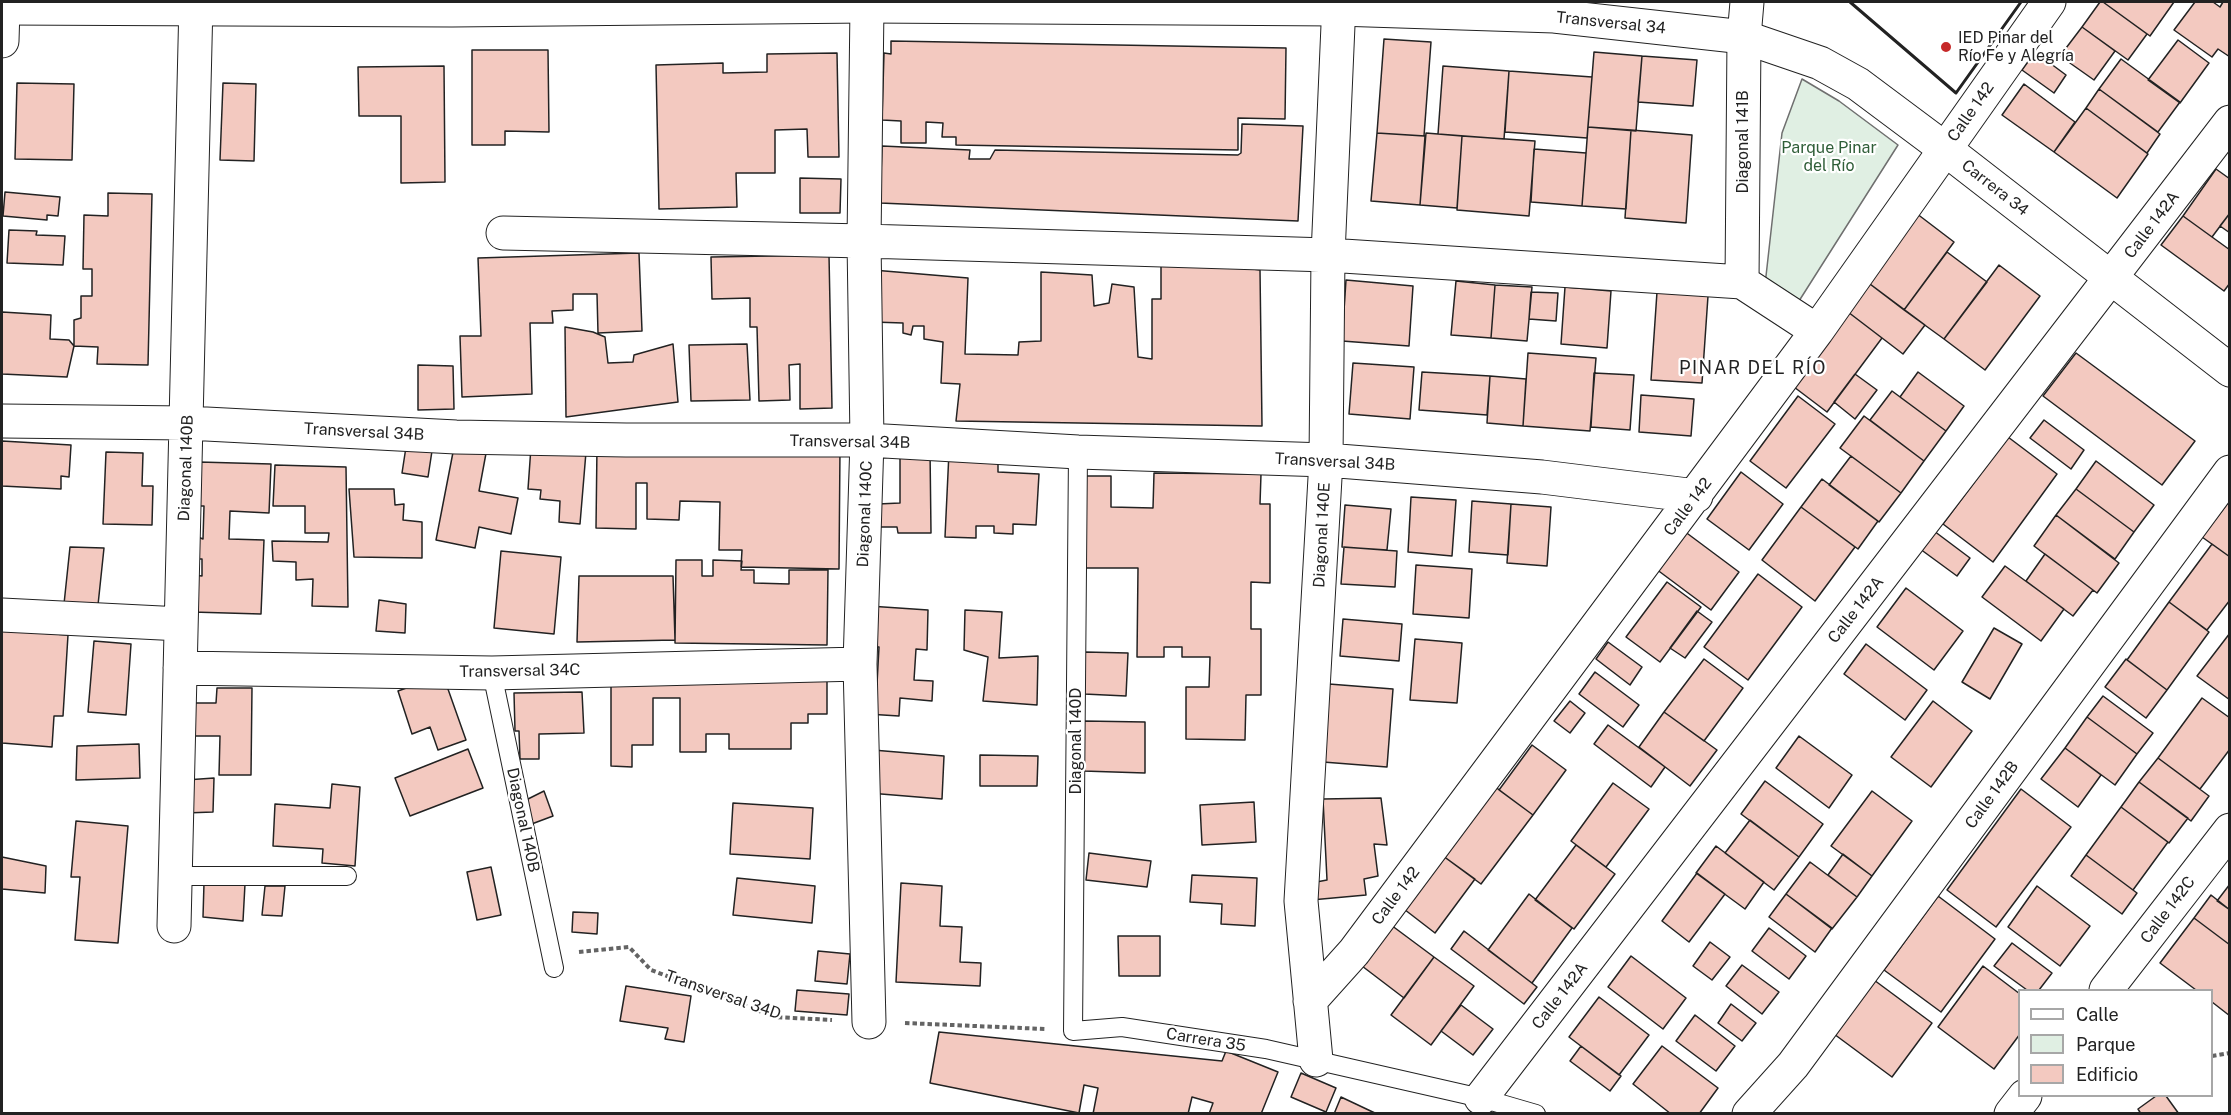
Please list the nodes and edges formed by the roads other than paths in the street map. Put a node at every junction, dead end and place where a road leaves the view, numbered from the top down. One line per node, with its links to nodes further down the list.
1 (1746, 2): 9 (street, Diagonal 141B)
2 (2049, 2): 12 (street, Calle 142)
3 (196, 5): 5 (street, Transversal 34); 7 (street, Transversal 34); 21 (street, Diagonal 140B)
4 (1338, 5): 6 (street, Transversal 34); 8 (street, Transversal 34); 15 (street, Diagonal 140E)
5 (452, 6): 6 (street, Transversal 34)
6 (867, 6): 14 (street, Diagonal 140C)
7 (2, 8): 10 (street)
8 (1555, 9): 9 (street, Transversal 34)
9 (1744, 37): 12 (street, Carrera 34); 17 (street, Diagonal 141B)
10 (2, 41)
11 (2229, 122): 16 (street, Calle 142A)
12 (1945, 149): 16 (street, Carrera 34); 18 (street, Calle 142)
13 (503, 233): 14 (street)
14 (864, 241): 15 (street); 22 (street, Diagonal 140C)
15 (1328, 255): 17 (street); 24 (street, Diagonal 140E)
16 (2110, 279): 19 (street, Carrera 34); 43 (street, Calle 142A)
17 (1742, 282): 18 (street)
18 (1817, 331): 26 (street, Calle 142)
19 (2229, 370)
20 (2, 421): 21 (street, Transversal 34B)
21 (187, 423): 22 (street, Transversal 34B); 28 (street, Diagonal 140B)
22 (867, 440): 23 (street, Transversal 34B); 29 (street, Diagonal 140C)
23 (1078, 452): 24 (street, Transversal 34B); 40 (lane, Diagonal 140D)
24 (1326, 460): 26 (street, Transversal 34B); 38 (street, Diagonal 140E)
25 (2229, 472): 45 (street, Calle 142B)
26 (1696, 496): 38 (street, Calle 142)
27 (2, 615): 28 (street)
28 (182, 624): 30 (street, Diagonal 140B)
29 (860, 664): 31 (street, Transversal 34C); 39 (street, Diagonal 140C)
30 (180, 668): 31 (street, Transversal 34C); 33 (street, Diagonal 140B)
31 (492, 673): 36 (lane, Diagonal 140B)
32 (2229, 830): 37 (street, Calle 142C)
33 (174, 876): 34 (lane); 35 (street, Diagonal 140B)
34 (347, 876)
35 (174, 926)
36 (553, 961)
37 (2107, 989)
38 (1310, 1001): 41 (street, Diagonal 140E)
39 (869, 1022)
40 (1073, 1030): 41 (lane, Carrera 35)
41 (1316, 1060): 43 (lane, Carrera 35)
42 (2023, 1097): 46 (street)
43 (1482, 1098): 44 (lane, Carrera 35)
44 (1536, 1113)
45 (1749, 1113)
46 (2011, 1113)

